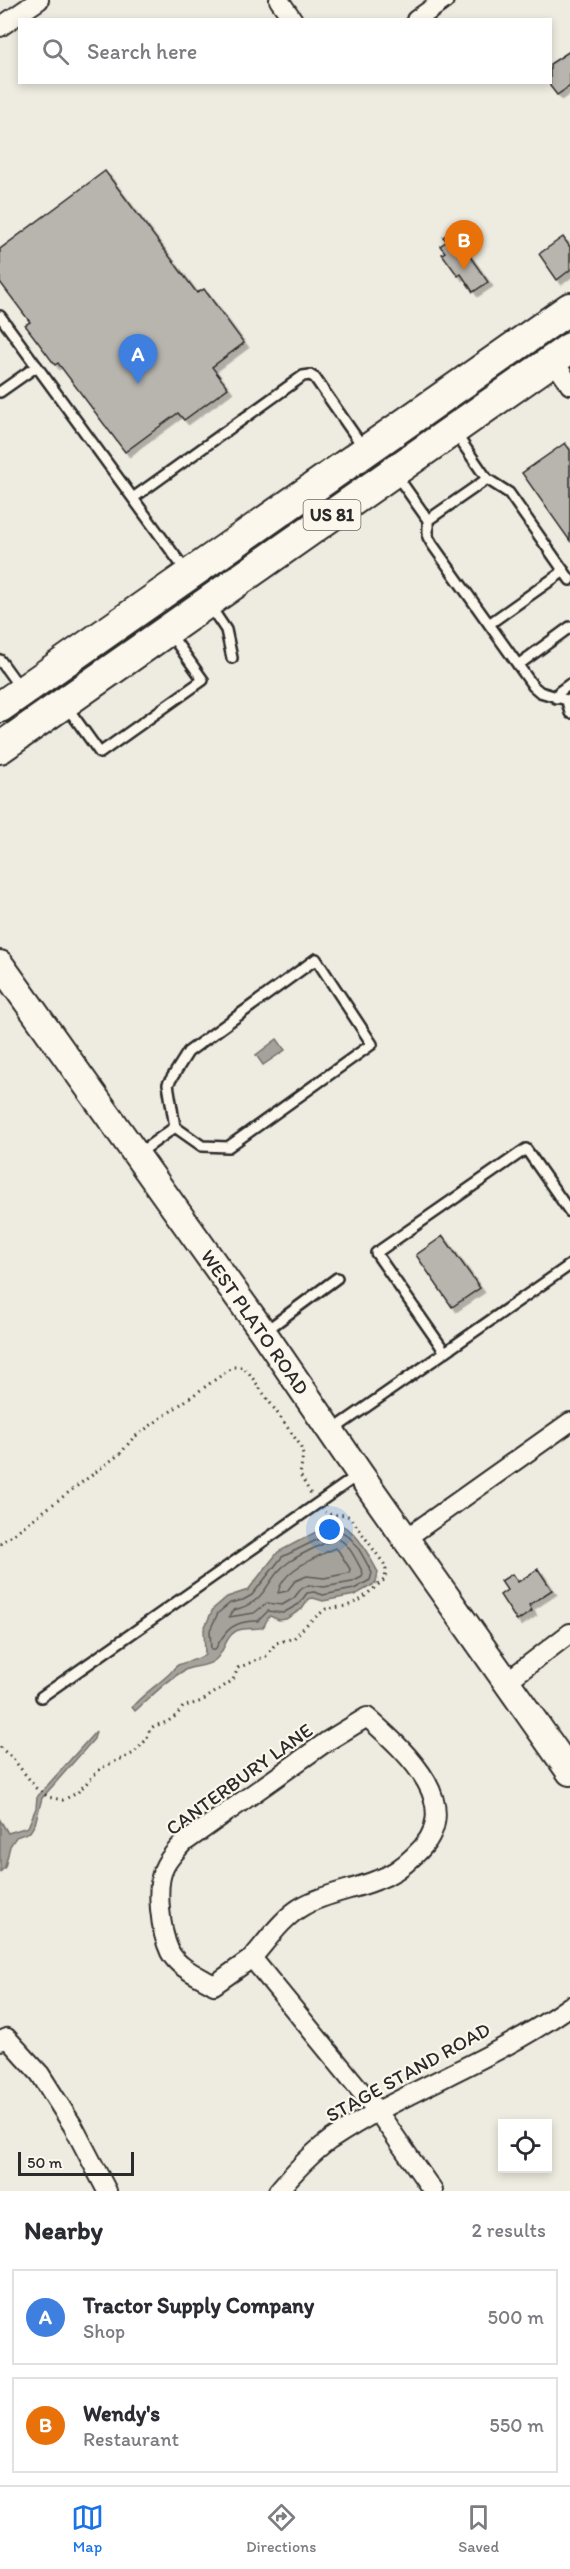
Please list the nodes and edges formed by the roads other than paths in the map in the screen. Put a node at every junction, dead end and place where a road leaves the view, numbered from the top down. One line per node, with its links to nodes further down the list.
1 (39, 0): 6 (street)
2 (279, 0): 4 (street)
3 (444, 0): 5 (street)
4 (292, 18)
5 (419, 18)
6 (0, 27)
7 (0, 316): 10 (lane)
8 (559, 316): 9 (main road); 14 (main road, US 81)
9 (563, 353): 11 (street); 13 (main road, US 81)
10 (37, 366): 12 (lane); 17 (lane)
11 (570, 385)
12 (0, 392)
13 (453, 430): 15 (main road, US 81); 16 (lane)
14 (366, 451): 17 (lane); 20 (main road, US 81)
15 (393, 472): 18 (lane); 22 (main road, US 81)
16 (487, 479): 18 (lane); 19 (lane)
17 (133, 498): 20 (lane)
18 (428, 520): 23 (lane)
19 (564, 571): 21 (lane); 23 (lane)
20 (189, 575): 22 (main road); 31 (main road, US 81)
21 (570, 580)
22 (208, 602): 25 (main road, US 81); 26 (lane)
23 (489, 624): 28 (lane)
24 (570, 627): 28 (lane)
25 (168, 630): 33 (main road, US 81); 33 (lane)
26 (232, 658)
27 (0, 660): 31 (lane)
28 (518, 665): 30 (lane)
29 (570, 684): 30 (lane)
30 (556, 698): 32 (lane)
31 (11, 699)
32 (568, 701): 34 (lane)
33 (64, 703): 35 (main road, US 81)
34 (570, 713)
35 (0, 748)
36 (0, 964): 38 (street, WEST PLATO ROAD)
37 (175, 1127): 37 (lane); 38 (lane)
38 (136, 1155): 42 (street, WEST PLATO ROAD)
39 (570, 1212): 43 (lane)
40 (570, 1265): 43 (lane)
41 (337, 1278): 42 (lane)
42 (263, 1332): 45 (street, WEST PLATO ROAD)
43 (445, 1352): 45 (lane)
44 (570, 1422): 47 (street)
45 (331, 1432): 46 (street, WEST PLATO ROAD)
46 (360, 1474): 47 (street, WEST PLATO ROAD); 50 (lane)
47 (405, 1539): 49 (street, WEST PLATO ROAD)
48 (570, 1633): 49 (street)
49 (506, 1682): 51 (street, WEST PLATO ROAD)
50 (41, 1697)
51 (570, 1772)
52 (252, 1958): 52 (street, CANTERBURY LANE); 55 (street)
53 (570, 2006): 55 (street, STAGE STAND ROAD)
54 (4, 2040): 56 (street)
55 (378, 2112): 57 (street, STAGE STAND ROAD); 58 (street)
56 (107, 2191)
57 (278, 2191)
58 (433, 2191)

